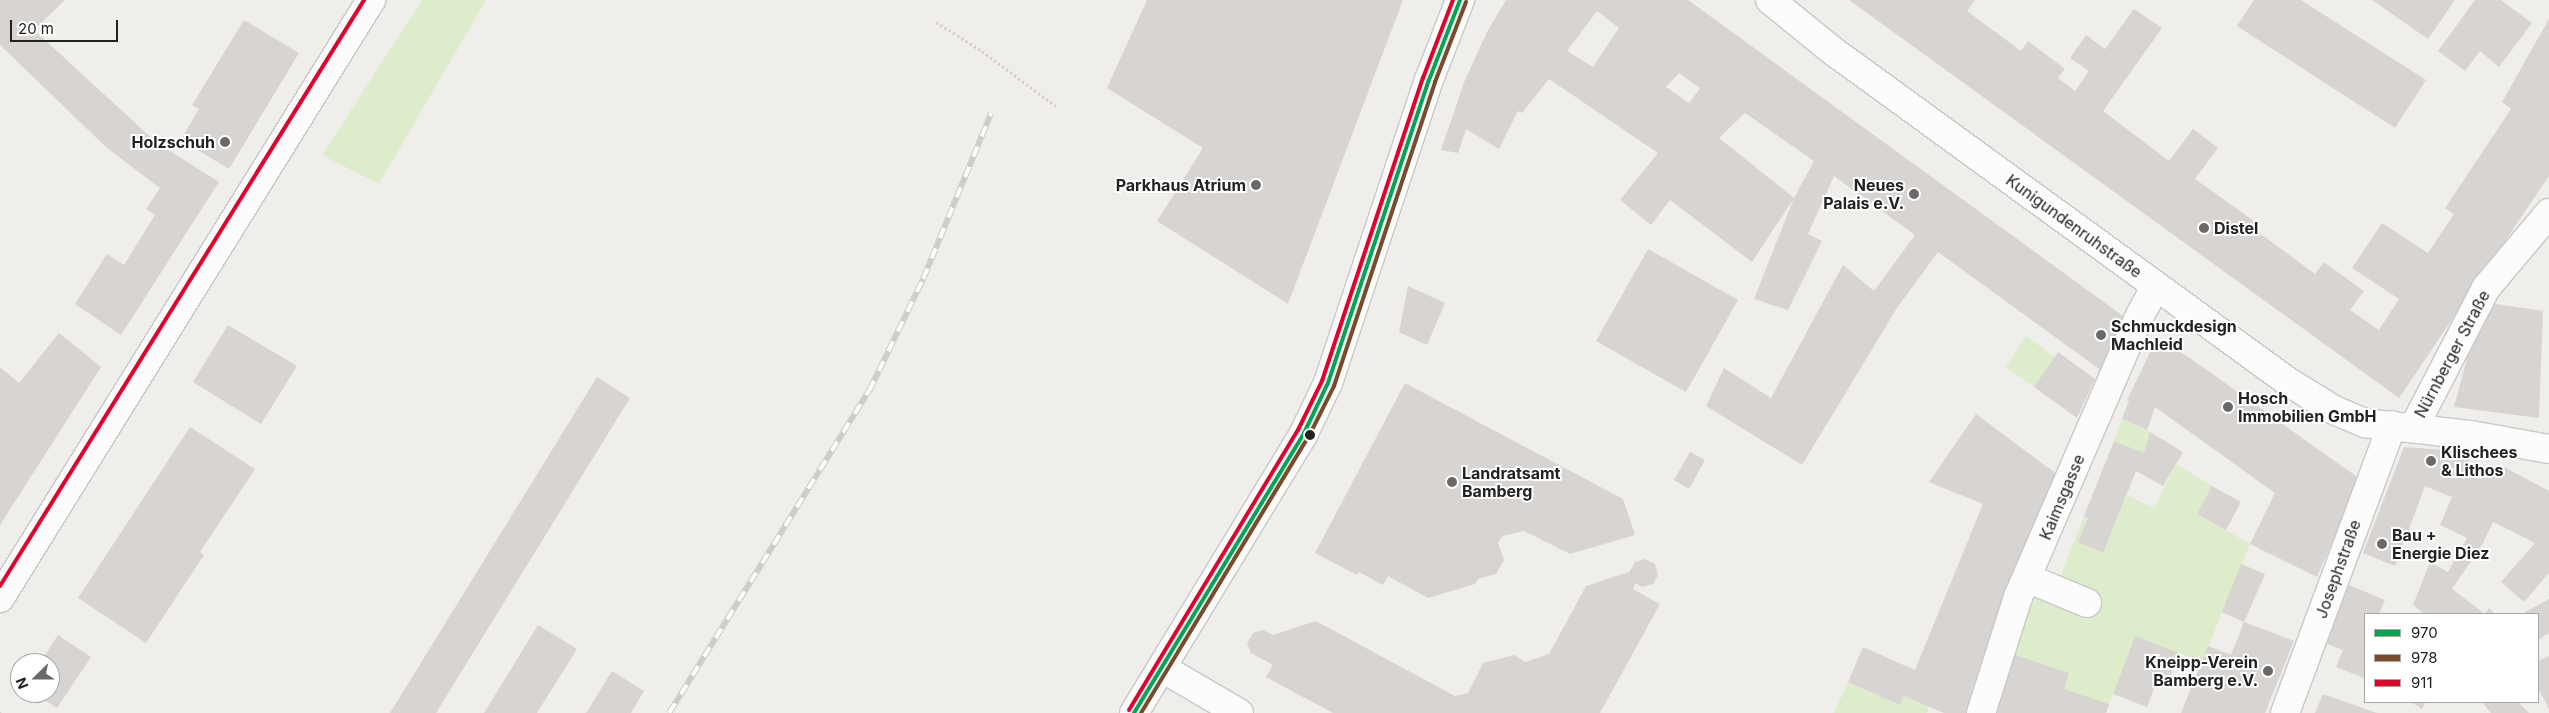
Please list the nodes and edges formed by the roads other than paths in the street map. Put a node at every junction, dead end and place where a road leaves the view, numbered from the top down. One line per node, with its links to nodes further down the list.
1 (371, 0): 9 (street)
2 (1460, 0): 11 (street)
3 (1770, 0): 5 (street, Kunigundenruhstraße)
4 (2549, 213): 6 (street, Nürnberger Straße)
5 (2156, 286): 6 (street, Kunigundenruhstraße); 8 (street, Kaimsgasse)
6 (2403, 426): 7 (street, Kunigundenruhstraße); 15 (street, Josephstraße)
7 (2549, 449)
8 (2027, 578): 10 (street); 14 (street, Kaimsgasse)
9 (0, 598)
10 (2087, 603)
11 (1162, 668): 12 (street); 13 (street)
12 (1134, 713)
13 (1239, 713)
14 (1981, 713)
15 (2285, 713)

